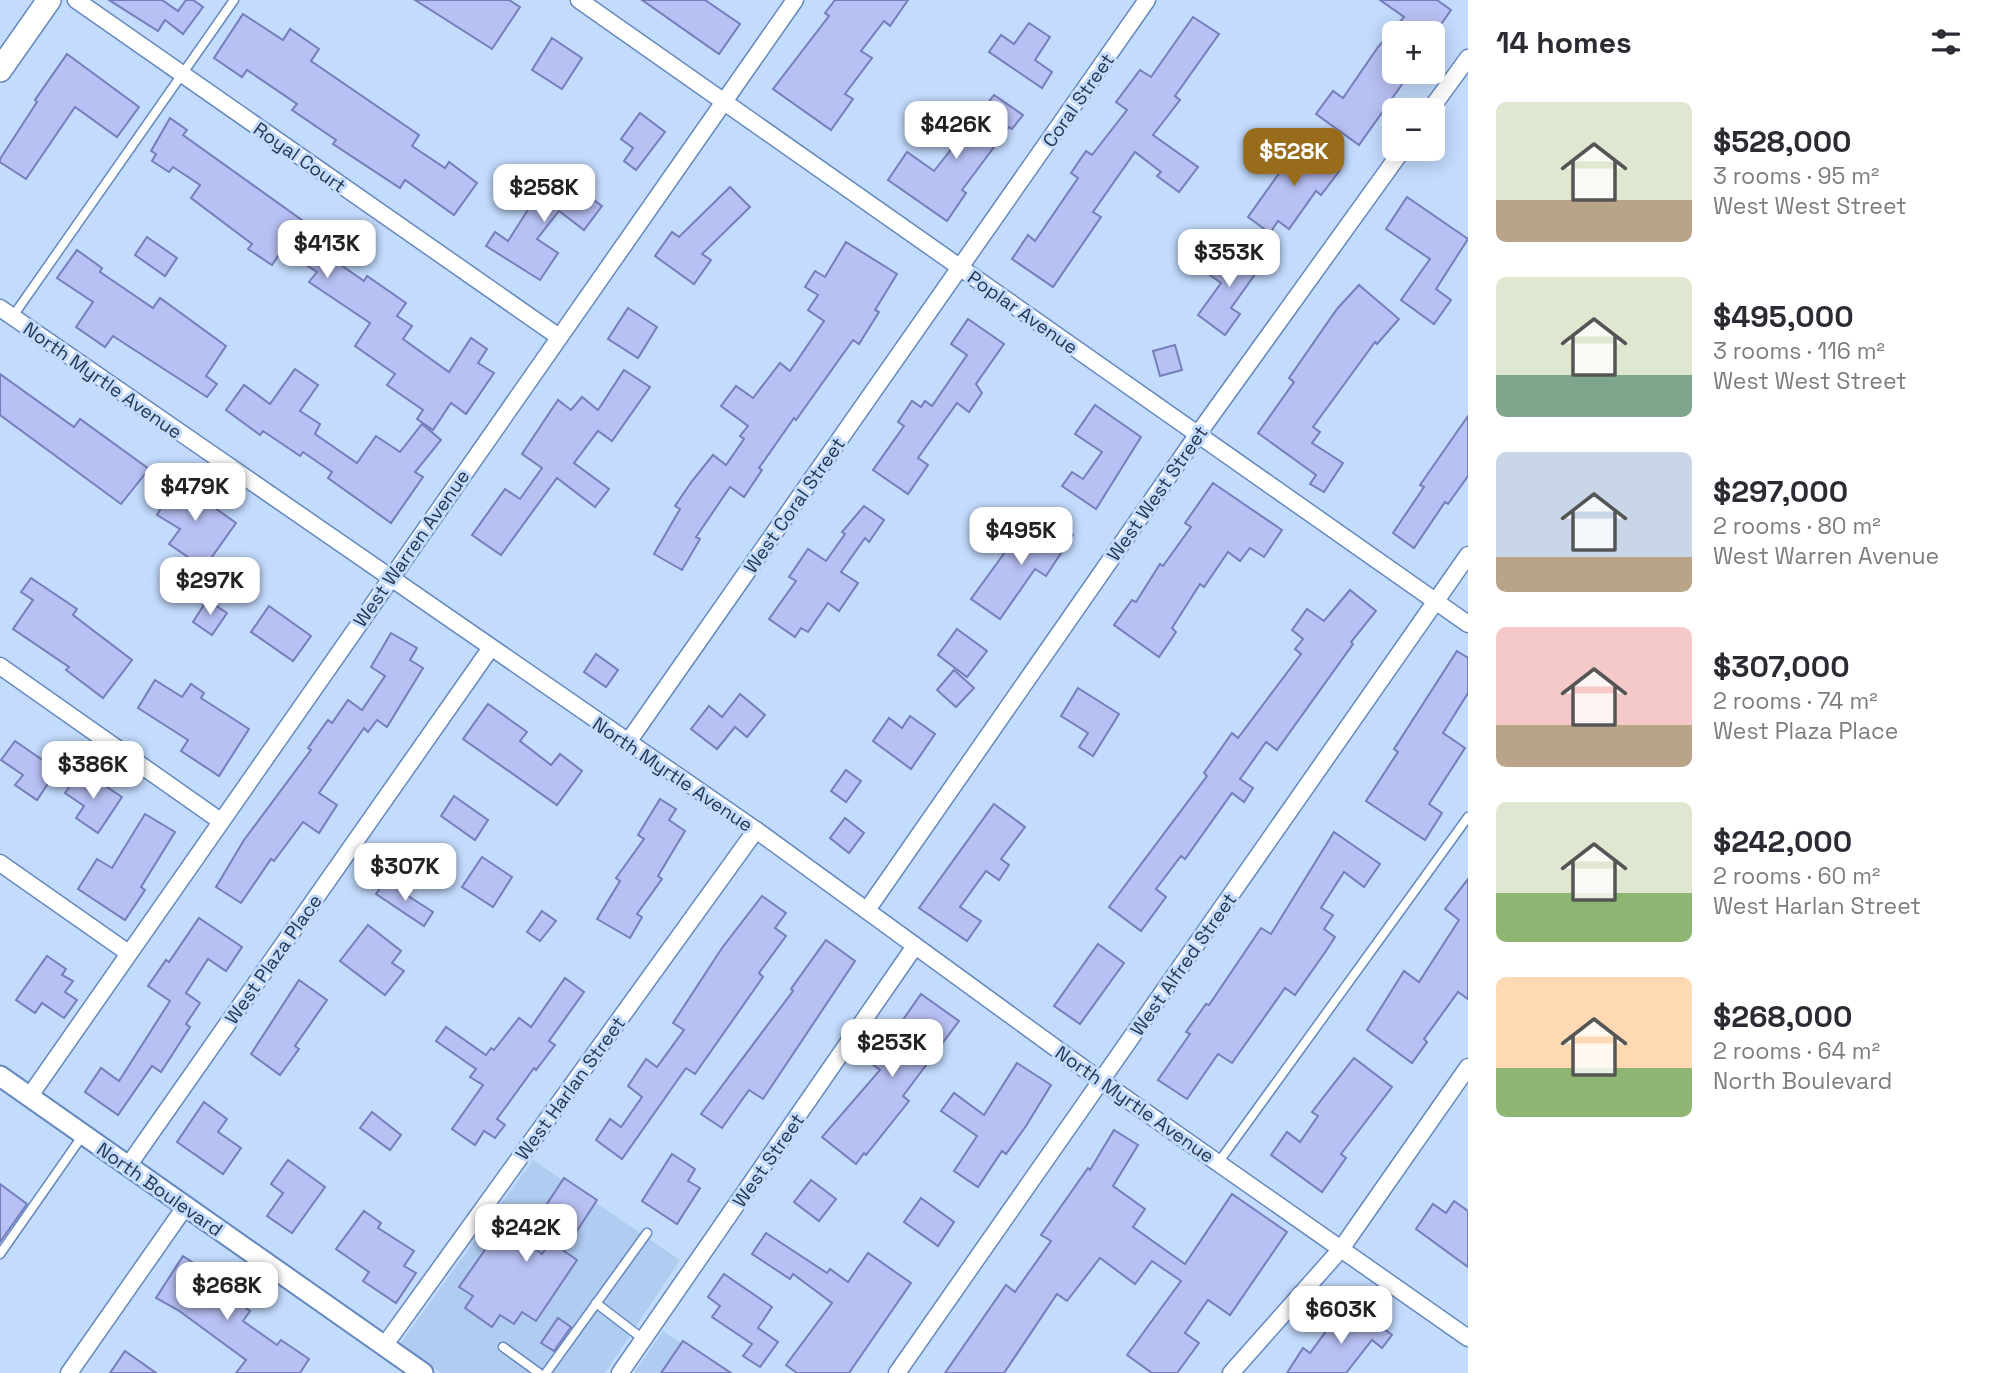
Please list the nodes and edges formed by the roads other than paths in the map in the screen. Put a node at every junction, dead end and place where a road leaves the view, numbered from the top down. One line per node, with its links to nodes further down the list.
1 (49, 0): 8 (main road)
2 (76, 0): 9 (street, Royal Court)
3 (234, 0): 9 (lane)
4 (579, 0): 11 (street, Poplar Avenue)
5 (795, 0): 11 (street, West Warren Avenue)
6 (1147, 0): 13 (street, Coral Street)
7 (1468, 58): 10 (street)
8 (0, 70)
9 (182, 74): 14 (lane); 15 (street, Royal Court)
10 (1439, 98)
11 (723, 103): 13 (street, Poplar Avenue); 15 (street, West Warren Avenue)
12 (1394, 161): 16 (street, West West Street)
13 (960, 269): 16 (street, Poplar Avenue); 23 (street, West Coral Street)
14 (6, 312): 18 (street, North Myrtle Avenue)
15 (559, 337): 18 (street, West Warren Avenue)
16 (1198, 434): 19 (street, Poplar Avenue); 28 (street, West West Street)
17 (1468, 555): 19 (street, West Alfred Street)
18 (390, 579): 21 (street, North Myrtle Avenue); 25 (street, West Warren Avenue)
19 (1436, 601): 20 (street, Poplar Avenue); 33 (street, West Alfred Street)
20 (1468, 624)
21 (491, 649): 23 (street, North Myrtle Avenue); 37 (street, West Plaza Place)
22 (0, 666): 25 (street)
23 (628, 742): 26 (street, North Myrtle Avenue)
24 (1468, 817): 36 (lane)
25 (219, 820): 30 (street, West Warren Avenue)
26 (756, 830): 28 (street, North Myrtle Avenue); 45 (street, West Harlan Street)
27 (0, 863): 30 (street)
28 (867, 910): 29 (street, North Myrtle Avenue)
29 (915, 946): 33 (street, North Myrtle Avenue); 44 (street, West Street)
30 (128, 952): 34 (street, West Warren Avenue)
31 (1468, 1067): 40 (street)
32 (0, 1076): 34 (street, North Boulevard)
33 (1101, 1081): 36 (street, North Myrtle Avenue); 52 (street, West Alfred Street)
34 (29, 1097): 35 (street, North Boulevard)
35 (83, 1135): 37 (street, North Boulevard); 41 (lane)
36 (1218, 1163): 40 (street, North Myrtle Avenue)
37 (128, 1166): 38 (street, North Boulevard)
38 (185, 1207): 45 (street, North Boulevard); 48 (street)
39 (647, 1233): 42 (lane)
40 (1341, 1249): 43 (street, North Myrtle Avenue); 53 (street)
41 (0, 1254)
42 (596, 1303): 44 (lane); 47 (lane)
43 (1466, 1331)
44 (643, 1339): 51 (street, West Street)
45 (384, 1346): 49 (street, North Boulevard)
46 (503, 1347): 50 (lane)
47 (551, 1371)
48 (69, 1373)
49 (423, 1373)
50 (539, 1373)
51 (620, 1373)
52 (897, 1373)
53 (1231, 1373)

